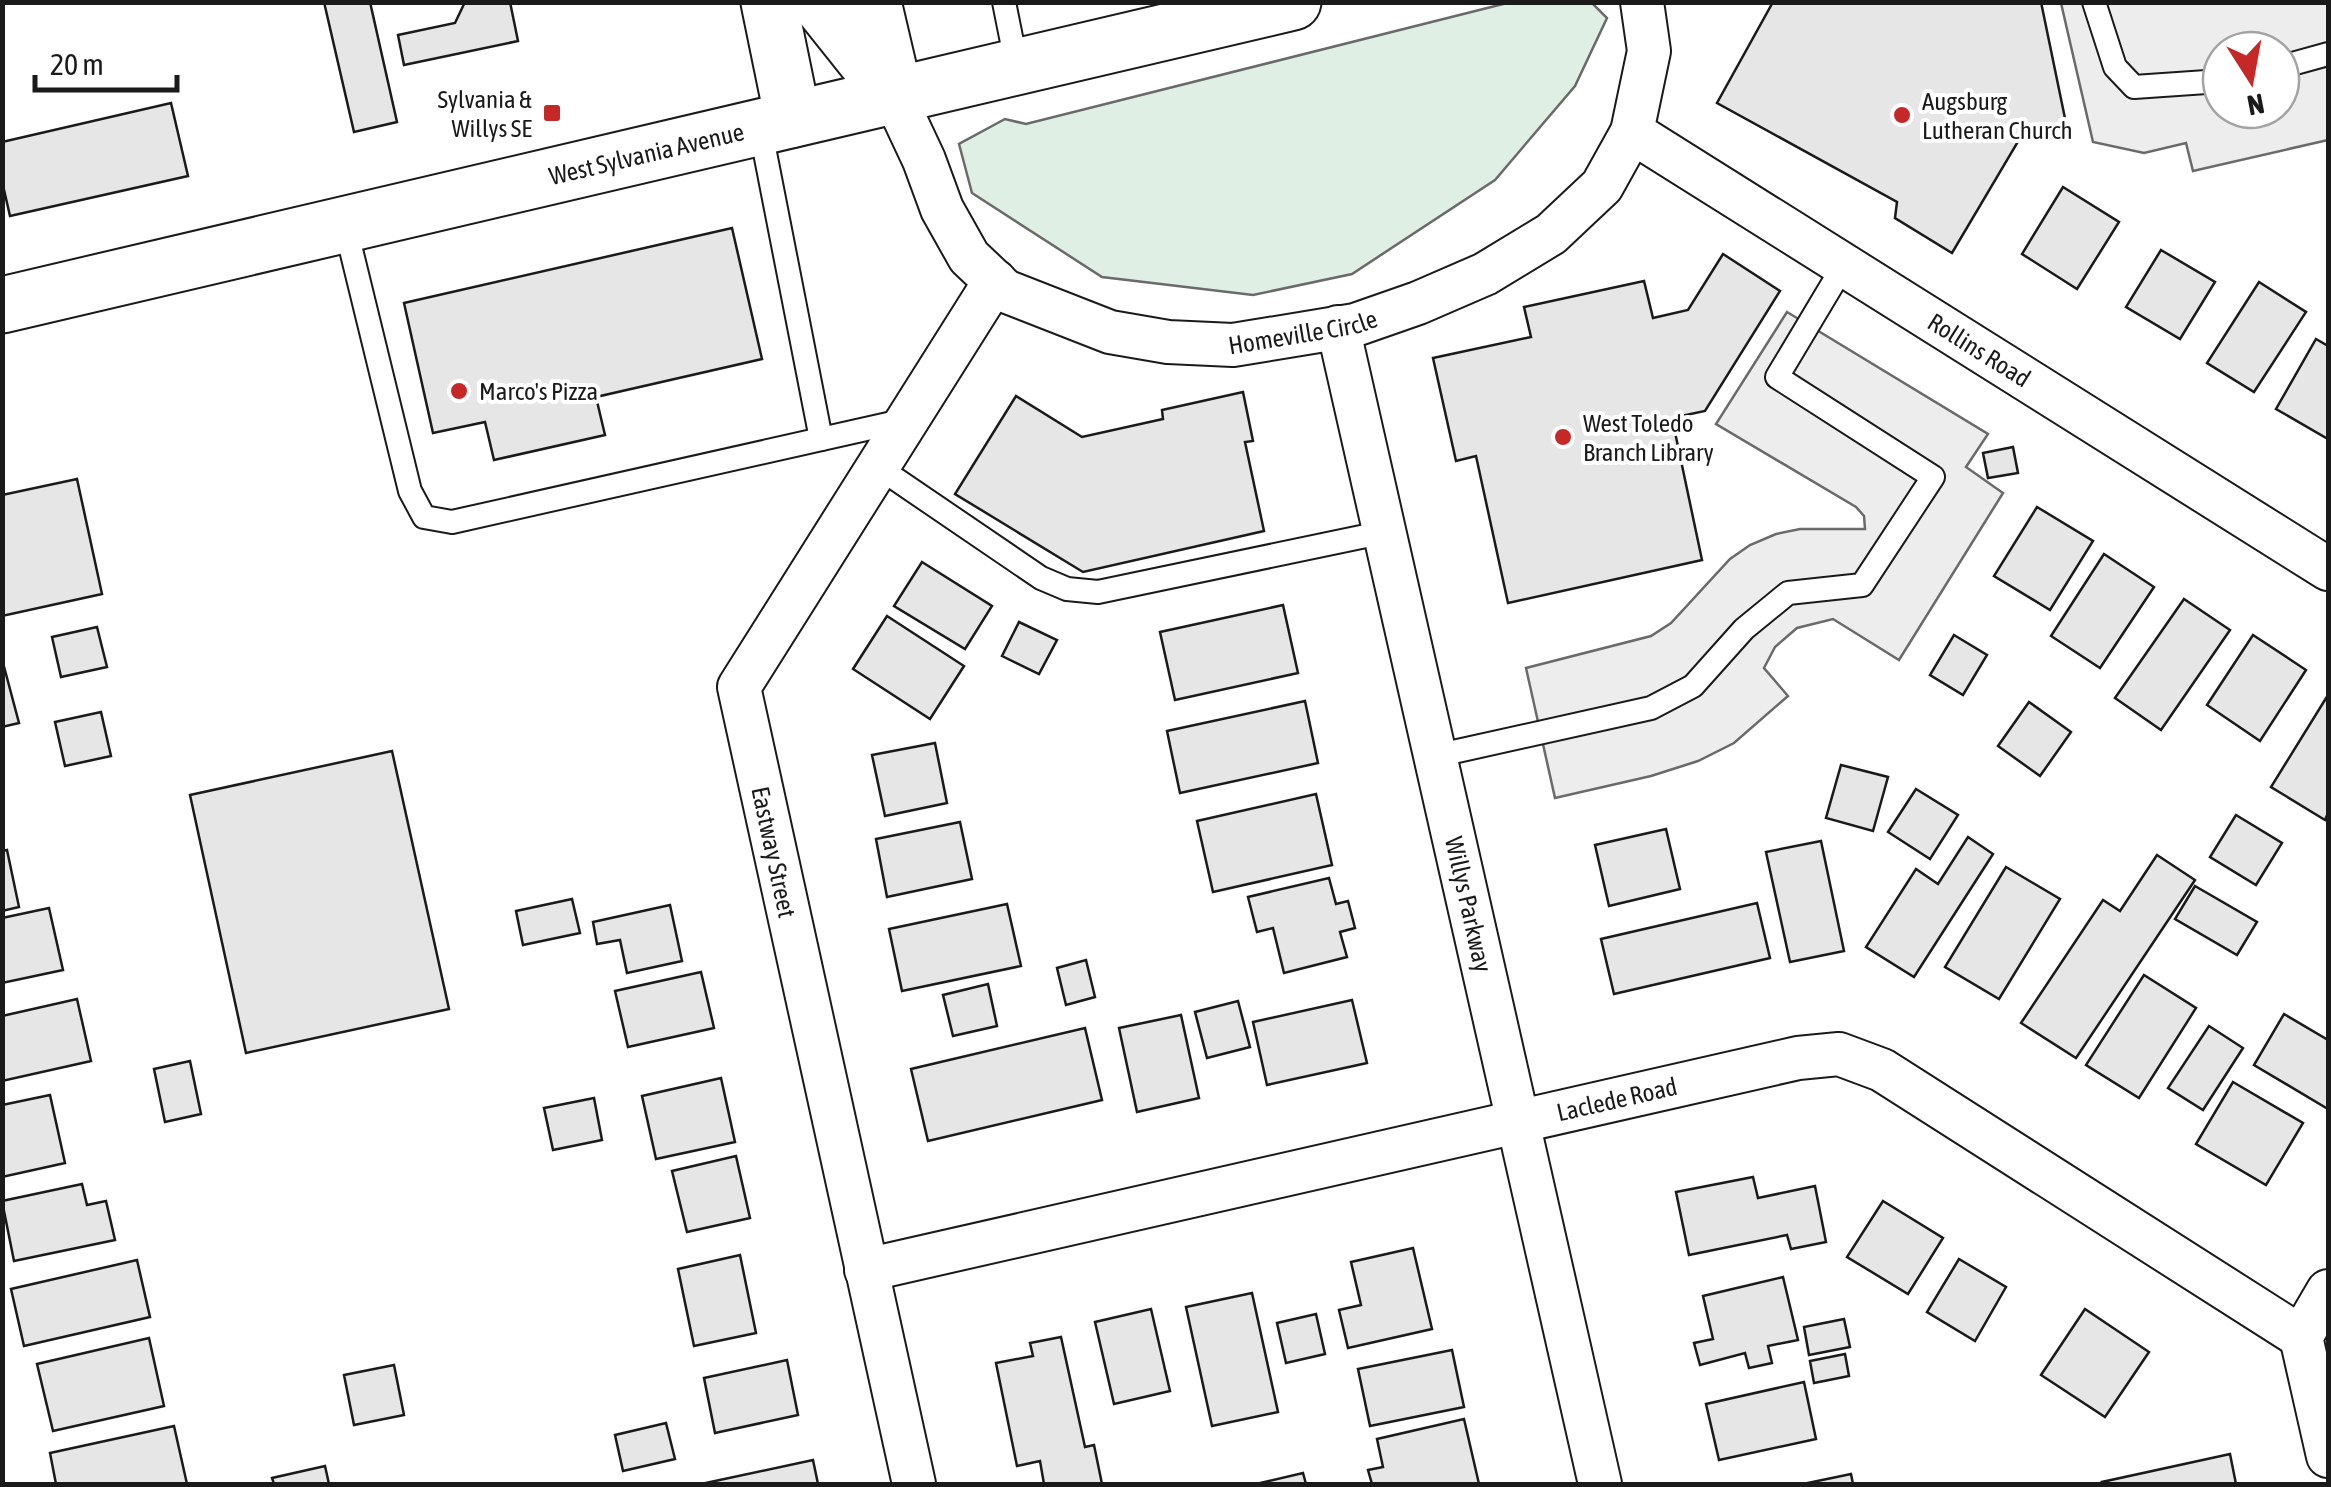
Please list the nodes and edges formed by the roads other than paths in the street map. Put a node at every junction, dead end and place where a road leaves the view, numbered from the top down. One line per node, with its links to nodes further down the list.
1 (768, 2): 14 (main road)
2 (819, 2): 13 (main road)
3 (873, 2): 13 (main road)
4 (1004, 2): 11 (lane)
5 (1293, 2): 8 (main road, West Sylvania Avenue)
6 (1642, 2): 15 (street, Homeville Circle)
7 (2094, 2): 12 (lane)
8 (1194, 14): 11 (main road, West Sylvania Avenue)
9 (2328, 54): 10 (lane)
10 (2301, 61)
11 (1017, 67): 13 (main road, West Sylvania Avenue)
12 (2201, 82)
13 (894, 96): 14 (main road, West Sylvania Avenue); 18 (street, Homeville Circle)
14 (777, 123): 16 (main road, West Sylvania Avenue); 22 (lane)
15 (1632, 132): 17 (street, Rollins Road); 20 (street, Homeville Circle)
16 (345, 226): 19 (main road, West Sylvania Avenue); 22 (lane)
17 (1844, 266): 25 (street, Rollins Road); 26 (lane)
18 (994, 281): 20 (street, Homeville Circle); 21 (street, Eastway Street)
19 (2, 305)
20 (1338, 328): 24 (street, Willys Parkway)
21 (908, 419): 22 (lane); 23 (street, Eastway Street)
22 (821, 438)
23 (878, 467): 24 (lane); 28 (street, Eastway Street)
24 (1385, 532): 26 (street, Willys Parkway)
25 (2328, 568)
26 (1435, 756): 27 (street, Willys Parkway)
27 (1519, 1122): 28 (street, Laclede Road); 30 (street, Laclede Road); 33 (street, Willys Parkway)
28 (866, 1270): 32 (street, Eastway Street)
29 (2328, 1291): 30 (street)
30 (2300, 1336): 31 (street)
31 (2328, 1456)
32 (914, 1484)
33 (1600, 1484)

